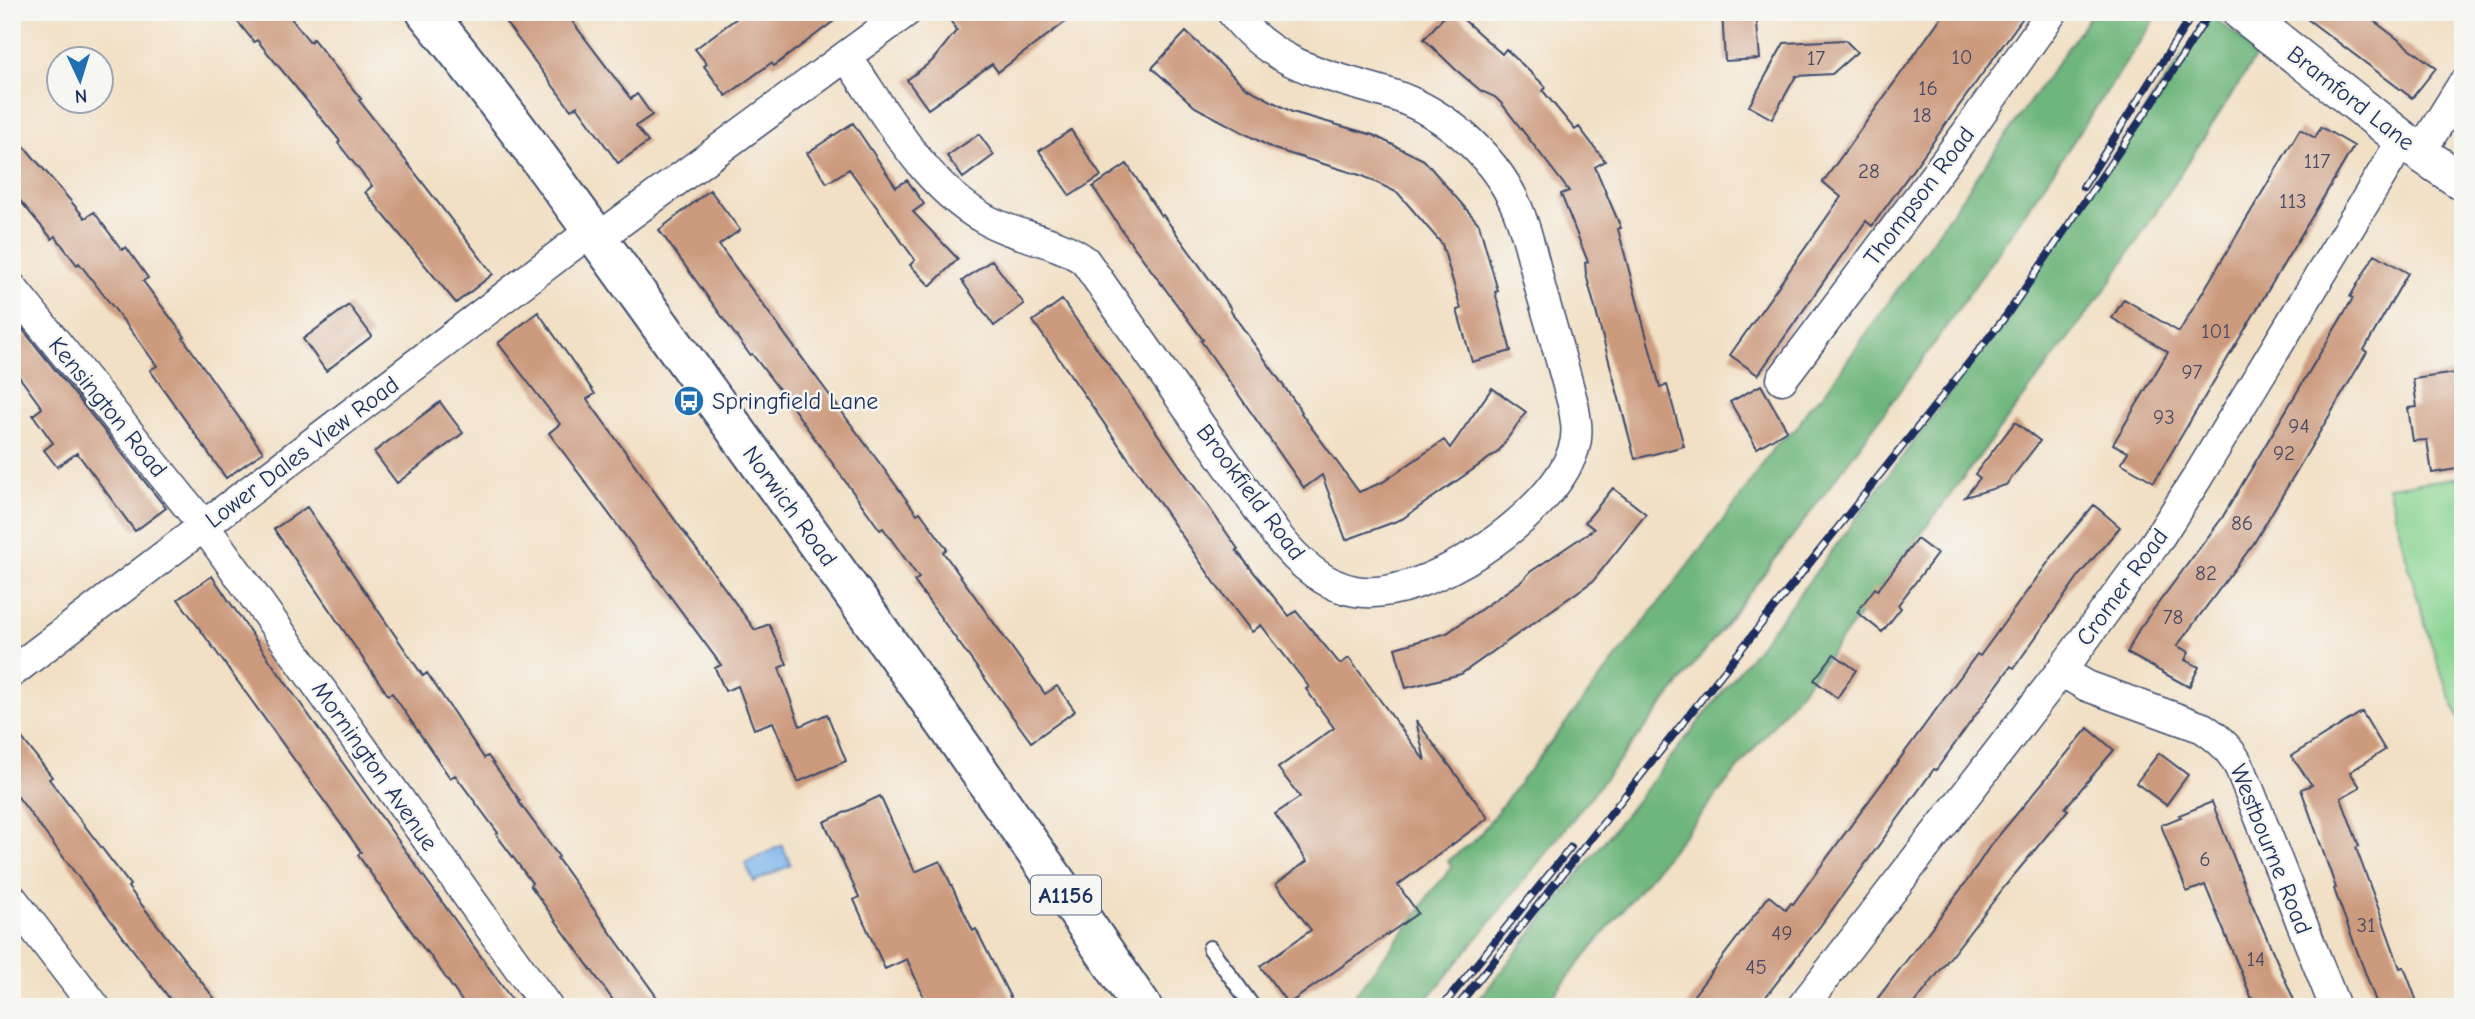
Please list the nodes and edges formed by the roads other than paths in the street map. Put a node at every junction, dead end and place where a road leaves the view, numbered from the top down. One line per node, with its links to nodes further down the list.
1 (906, 12): 6 (street)
2 (1232, 12): 6 (street, Brookfield Road)
3 (2052, 12): 12 (street, Thompson Road)
4 (2241, 12): 8 (street, Bramford Lane)
5 (432, 14): 10 (main road, Norwich Road / A1156)
6 (846, 56): 10 (street)
7 (2463, 84): 8 (street, Cromer Road)
8 (2411, 146): 9 (street, Bramford Lane); 14 (street, Cromer Road)
9 (2463, 182)
10 (594, 235): 13 (street, Lower Dales View Road); 20 (main road, Norwich Road / A1156)
11 (12, 288): 13 (street, Kensington Road)
12 (1782, 379)
13 (204, 526): 15 (street, Lower Dales View Road); 19 (street, Mornington Avenue)
14 (2062, 671): 22 (street, Cromer Road); 23 (street, Westbourne Road)
15 (12, 672)
16 (12, 899): 18 (street)
17 (1210, 948): 21 (lane)
18 (95, 1007)
19 (547, 1007)
20 (1142, 1007)
21 (1253, 1007)
22 (1802, 1007)
23 (2335, 1007)

